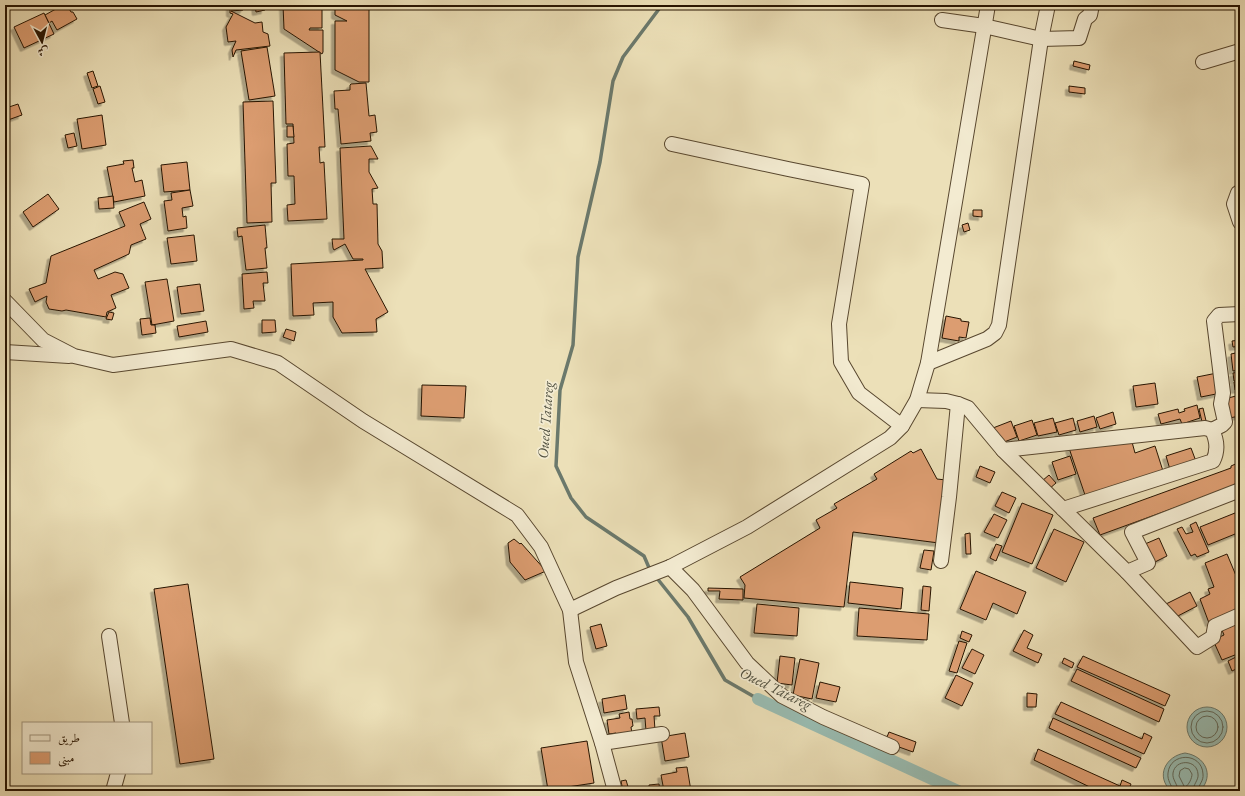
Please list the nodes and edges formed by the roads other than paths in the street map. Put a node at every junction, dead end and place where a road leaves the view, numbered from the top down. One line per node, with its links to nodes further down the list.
1 (988, 5): 5 (street)
2 (1048, 5): 6 (street)
3 (1092, 5): 6 (street)
4 (942, 20): 5 (street)
5 (984, 26): 6 (street); 16 (street)
6 (1041, 39): 16 (street)
7 (1240, 51): 8 (street)
8 (1203, 62)
9 (672, 144): 19 (street)
10 (1240, 192): 11 (street)
11 (1240, 222)
12 (5, 301): 15 (street)
13 (1240, 314): 20 (street)
14 (5, 352): 15 (street)
15 (74, 356): 27 (street)
16 (928, 363): 17 (street)
17 (917, 400): 18 (street); 19 (street)
18 (958, 404): 21 (street); 24 (street)
19 (902, 426): 25 (street)
20 (1212, 430): 21 (street); 23 (street)
21 (1003, 450): 23 (street)
22 (1240, 490): 26 (street)
23 (1063, 509): 26 (street)
24 (941, 561)
25 (670, 567): 27 (street); 33 (street)
26 (1127, 572): 28 (street)
27 (570, 610): 32 (street)
28 (1240, 616)
29 (109, 636): 30 (street)
30 (122, 722)
31 (662, 734): 32 (street)
32 (602, 743): 36 (street)
33 (892, 748)
34 (118, 774): 35 (street)
35 (113, 791)
36 (615, 791)

